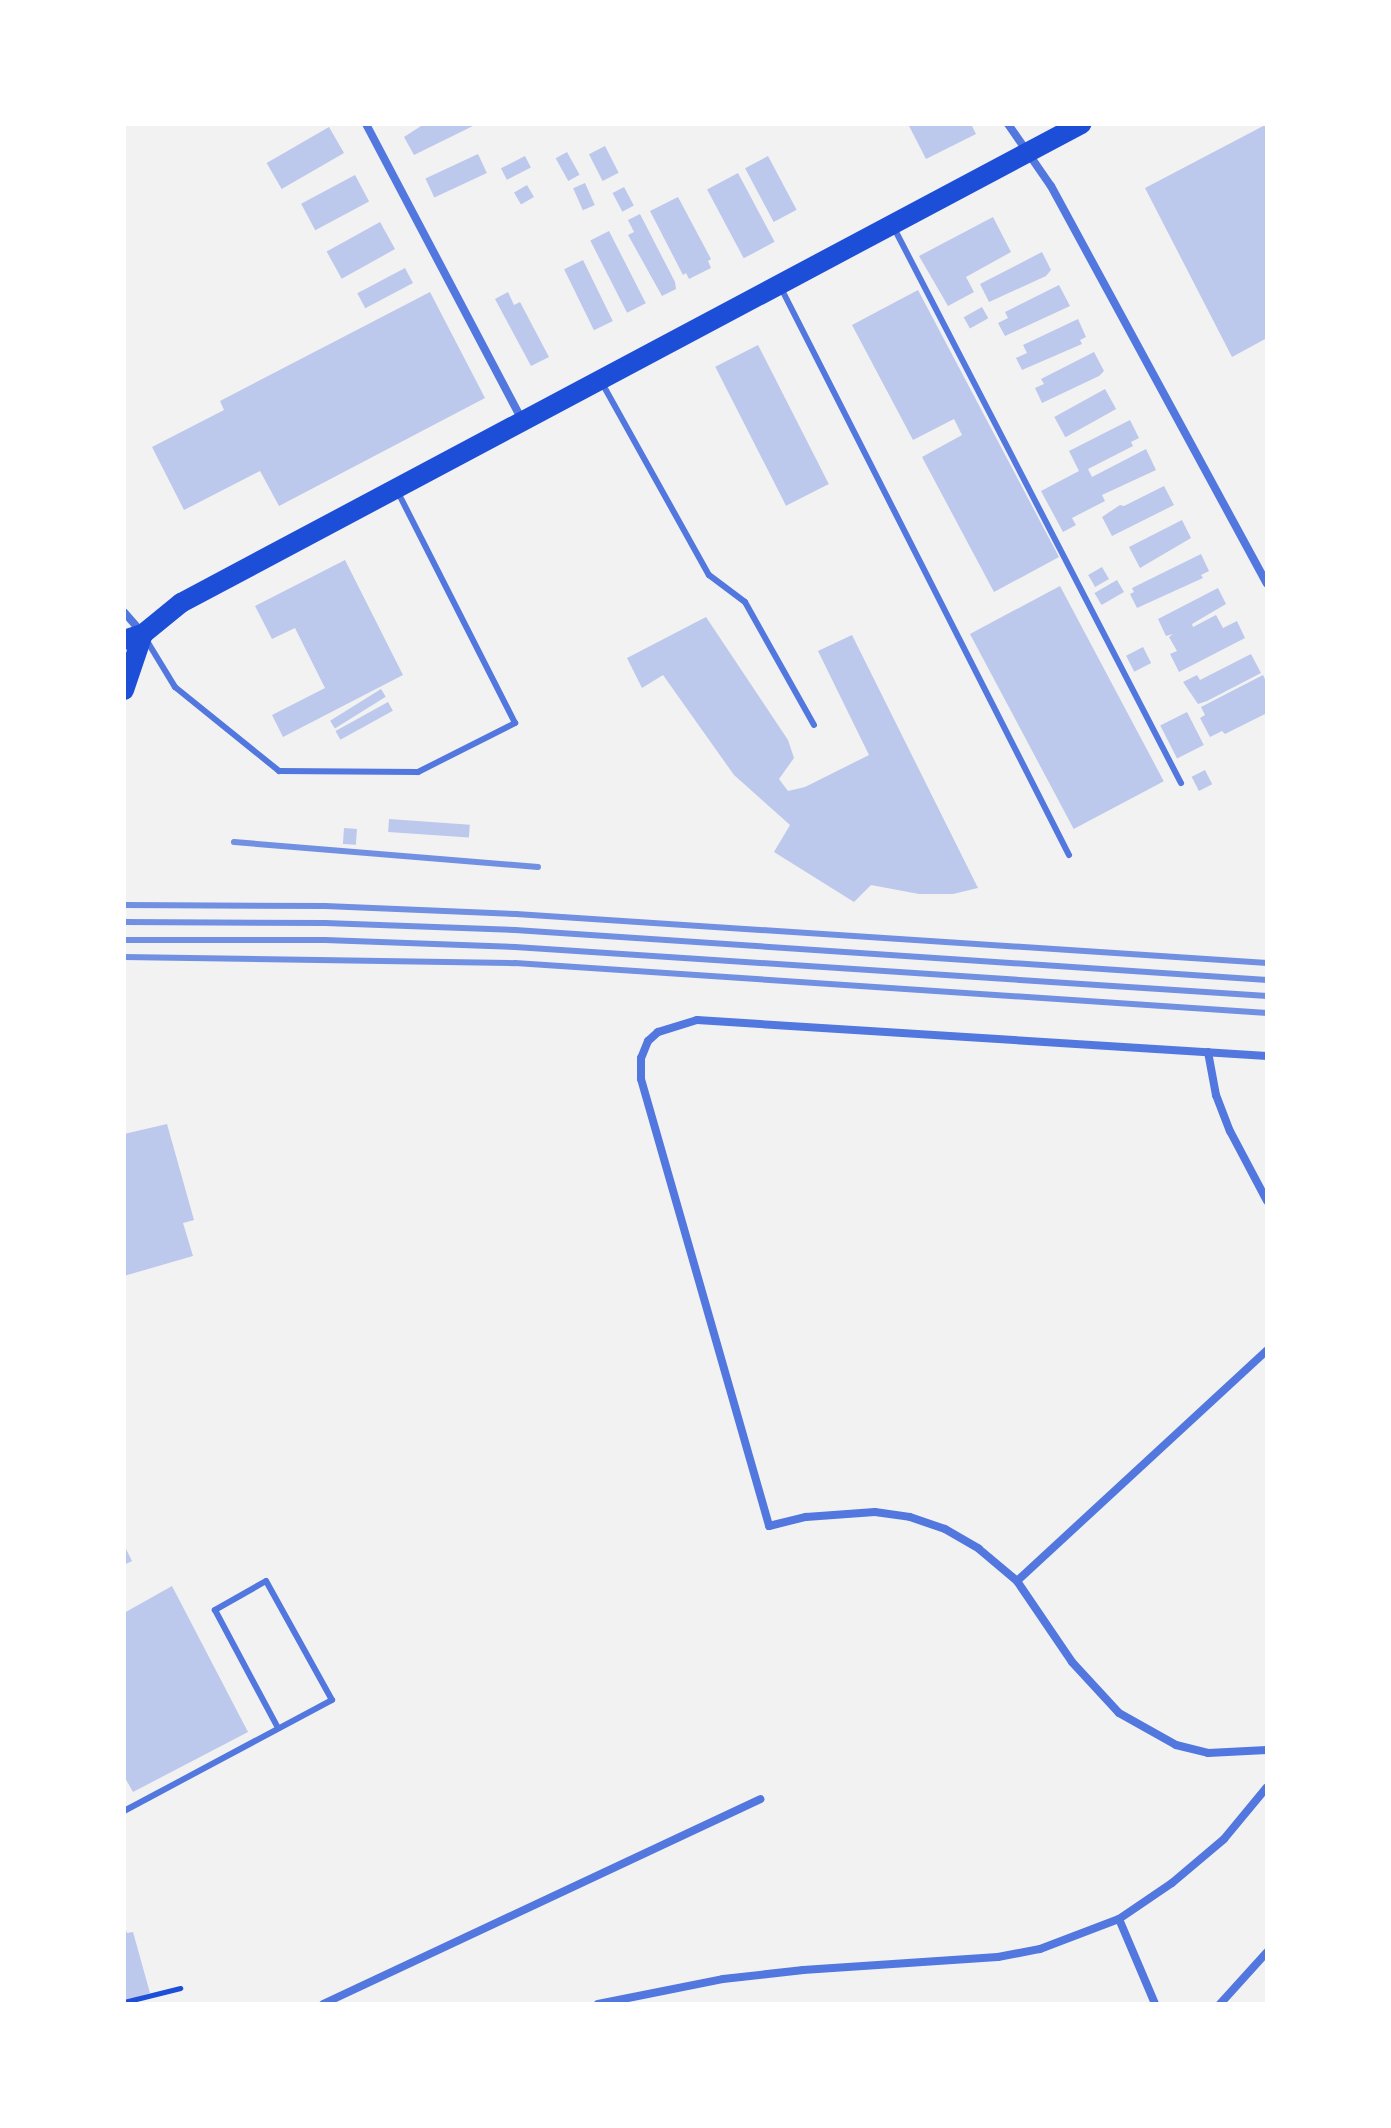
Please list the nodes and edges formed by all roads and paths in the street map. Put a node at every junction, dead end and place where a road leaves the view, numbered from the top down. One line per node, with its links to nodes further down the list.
1 (366, 124): 8 (street)
2 (1008, 124): 4 (street)
3 (1081, 124): 4 (main road)
4 (1028, 152): 5 (main road); 10 (street)
5 (892, 224): 6 (main road); 16 (lane)
6 (779, 284): 7 (main road); 17 (lane)
7 (601, 380): 8 (main road); 15 (lane)
8 (522, 421): 9 (main road)
9 (396, 488): 12 (main road); 12 (lane)
10 (1267, 583)
11 (124, 612): 12 (street)
12 (134, 637): 13 (main road); 14 (main road)
13 (124, 648)
14 (124, 690)
15 (814, 725)
16 (1181, 783)
17 (1069, 855)
18 (1208, 1052): 19 (street); 20 (street); 22 (street)
19 (1267, 1056)
20 (1267, 1201)
21 (1267, 1350): 22 (street)
22 (1017, 1581): 24 (street)
23 (278, 1728): 23 (lane); 27 (lane)
24 (1267, 1750)
25 (1267, 1787): 28 (street)
26 (760, 1799): 32 (street)
27 (124, 1811)
28 (1119, 1919): 33 (street); 34 (street)
29 (1267, 1952): 35 (street)
30 (180, 1988): 31 (path)
31 (124, 2002)
32 (323, 2004)
33 (598, 2004)
34 (1155, 2004)
35 (1220, 2004)

